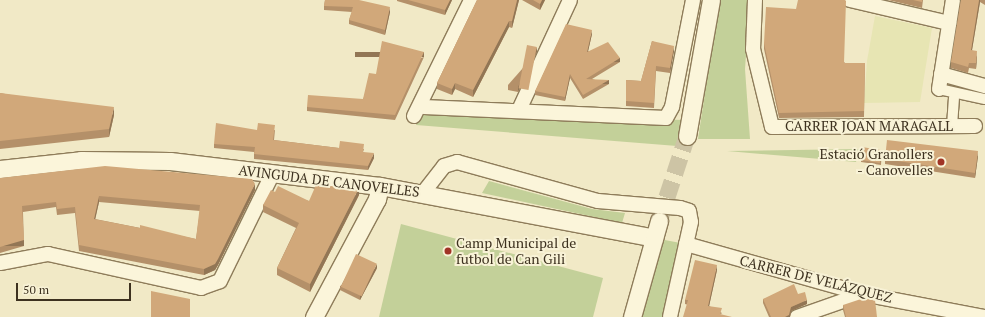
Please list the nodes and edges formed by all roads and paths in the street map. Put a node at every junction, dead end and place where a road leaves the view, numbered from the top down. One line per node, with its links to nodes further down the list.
1 (471, 0): 15 (street)
2 (570, 0): 15 (street)
3 (693, 0): 15 (street)
4 (711, 0): 18 (street)
5 (755, 0): 16 (street, CARRER JOAN MARAGALL)
6 (850, 0): 8 (street)
7 (953, 0): 8 (street)
8 (949, 23): 9 (street)
9 (941, 74): 10 (street); 11 (street)
10 (985, 86)
11 (939, 92): 12 (street); 13 (street)
12 (954, 98): 14 (street); 16 (street)
13 (985, 99)
14 (985, 103)
15 (519, 110)
16 (952, 126): 17 (street, CARRER JOAN MARAGALL)
17 (975, 126)
18 (687, 136)
19 (0, 169): 20 (street, AVINGUDA DE CANOVELLES)
20 (273, 173): 21 (street, AVINGUDA DE CANOVELLES); 26 (street)
21 (380, 186): 22 (street, AVINGUDA DE CANOVELLES); 29 (street)
22 (423, 193): 24 (street, AVINGUDA DE CANOVELLES); 25 (street)
23 (659, 221): 24 (street)
24 (654, 238): 30 (street)
25 (686, 244): 27 (street, CARRER DE VELÁZQUEZ); 31 (street)
26 (0, 262)
27 (863, 294): 28 (street, CARRER DE VELÁZQUEZ); 32 (street)
28 (978, 315)
29 (314, 317)
30 (632, 317)
31 (670, 317)
32 (797, 317)

